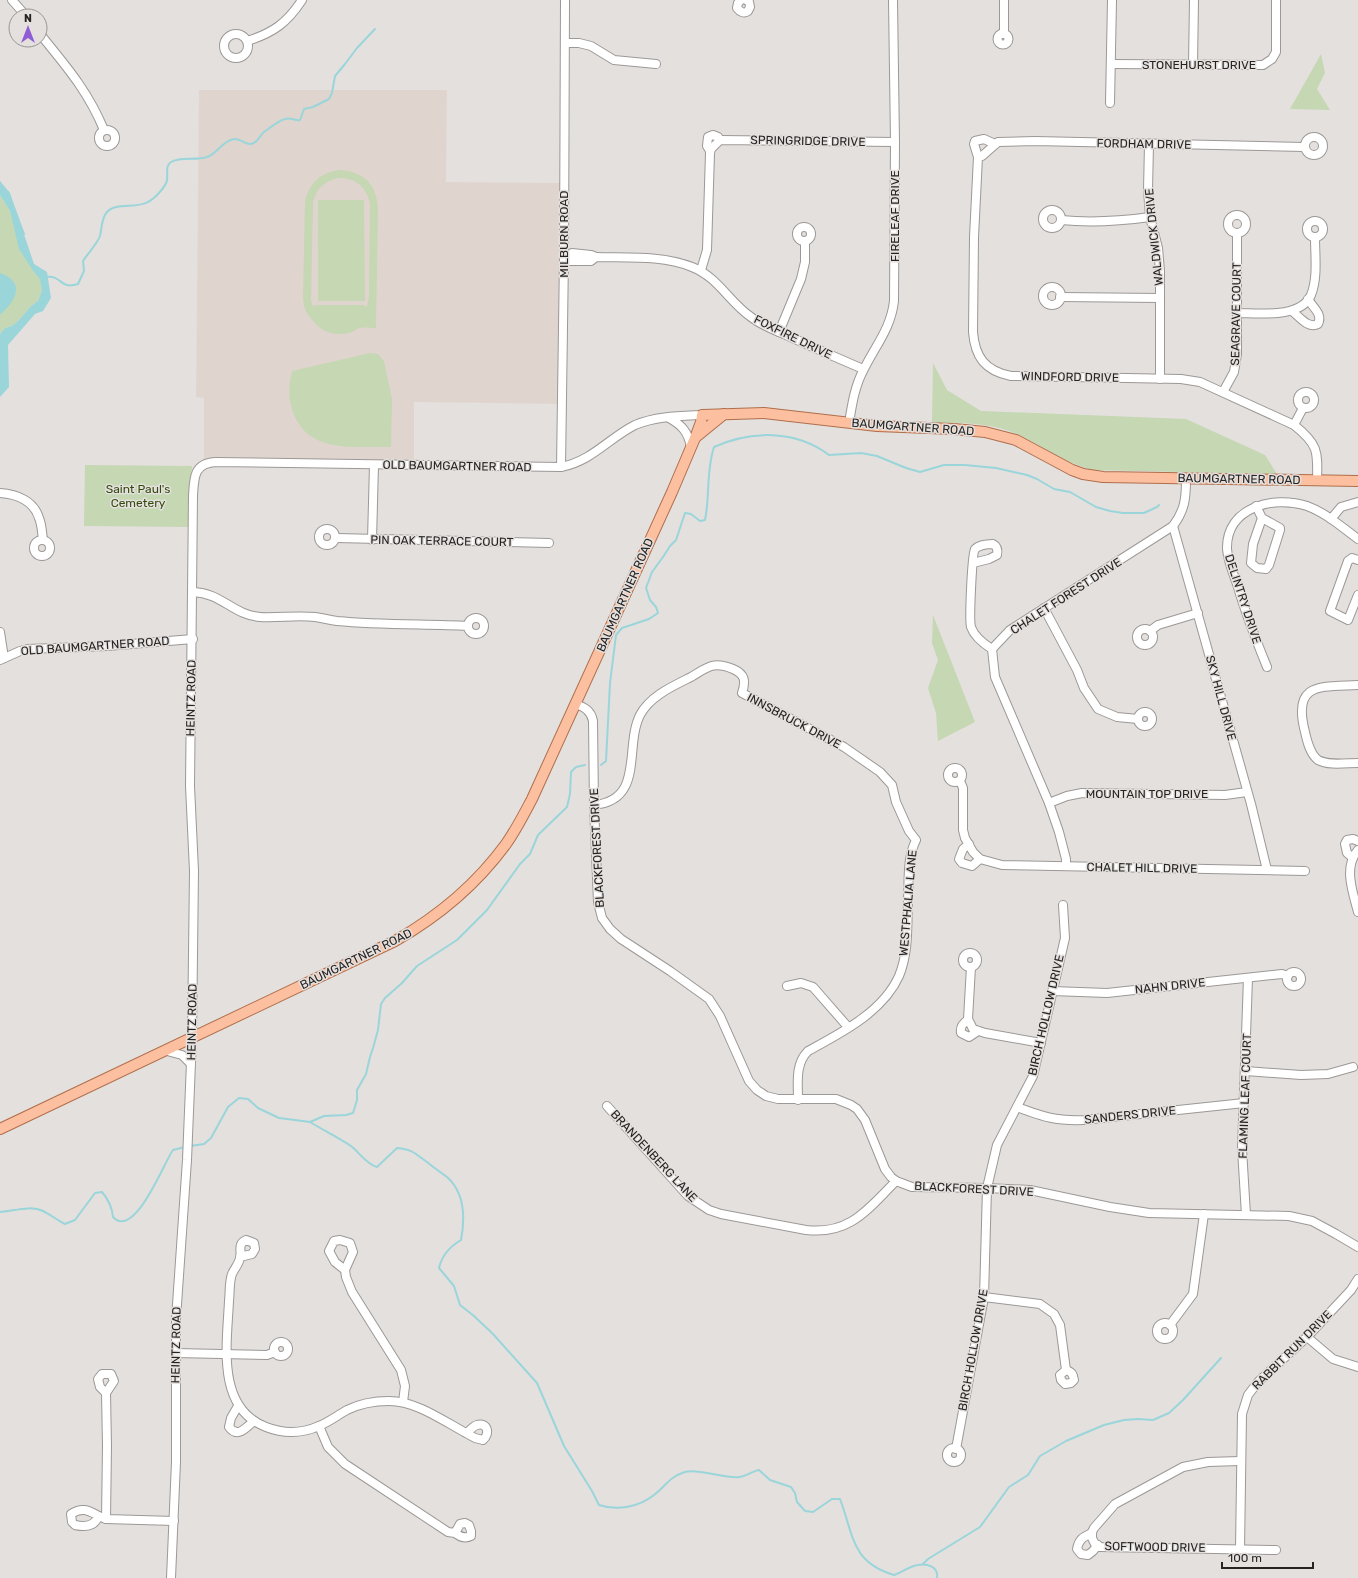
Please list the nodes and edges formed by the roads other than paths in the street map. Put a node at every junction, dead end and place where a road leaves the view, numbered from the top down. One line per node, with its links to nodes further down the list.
1 (12, 0): 11 (street)
2 (302, 0): 13 (street)
3 (565, 0): 14 (street, MILBURN ROAD)
4 (741, 0): 5 (street)
5 (746, 0)
6 (893, 0): 21 (street, FIRELEAF DRIVE)
7 (1004, 0): 12 (street)
8 (1112, 0): 17 (street)
9 (1194, 0): 18 (street)
10 (1276, 0): 18 (street, STONEHURST DRIVE)
11 (19, 8)
12 (1004, 34)
13 (247, 41)
14 (565, 43): 16 (street); 31 (street, MILBURN ROAD)
15 (48, 44): 20 (street)
16 (656, 64)
17 (1111, 64): 18 (street, STONEHURST DRIVE); 19 (street)
18 (1193, 65)
19 (1110, 103)
20 (104, 130)
21 (895, 142): 32 (street, SPRINGRIDGE DRIVE); 39 (street, FIRELEAF DRIVE)
22 (995, 144): 23 (street, FORDHAM DRIVE); 25 (street); 25 (street, WINDFORD DRIVE)
23 (1149, 144): 24 (street, FORDHAM DRIVE); 26 (street, WALDWICK DRIVE)
24 (1304, 147)
25 (978, 157): 40 (street, WINDFORD DRIVE)
26 (1150, 217): 27 (street); 34 (street, WALDWICK DRIVE)
27 (1061, 220)
28 (1237, 233): 37 (street, SEAGRAVE COURT)
29 (1315, 237): 35 (street)
30 (804, 240): 38 (street)
31 (566, 257): 32 (street, FOXFIRE DRIVE); 51 (street, MILBURN ROAD)
32 (701, 270): 38 (street, FOXFIRE DRIVE)
33 (1060, 297): 34 (street)
34 (1160, 298): 40 (street, WALDWICK DRIVE)
35 (1308, 299): 36 (street); 36 (street)
36 (1292, 311): 37 (street)
37 (1237, 313): 41 (street, SEAGRAVE COURT)
38 (779, 332): 39 (street, FOXFIRE DRIVE)
39 (864, 369): 46 (street, FIRELEAF DRIVE)
40 (1160, 379): 41 (street, WINDFORD DRIVE)
41 (1223, 392): 47 (street, WINDFORD DRIVE)
42 (1303, 408): 47 (street)
43 (724, 414): 44 (main road, BAUMGARTNER ROAD); 46 (main road, BAUMGARTNER ROAD); 48 (main road)
44 (702, 415): 45 (street, OLD BAUMGARTNER ROAD); 48 (main road, BAUMGARTNER ROAD)
45 (668, 417): 48 (street); 51 (street, OLD BAUMGARTNER ROAD)
46 (849, 423): 52 (main road, BAUMGARTNER ROAD)
47 (1294, 425): 53 (street, WINDFORD DRIVE)
48 (693, 442): 80 (main road, BAUMGARTNER ROAD)
49 (374, 465): 50 (street, OLD BAUMGARTNER ROAD); 51 (street, OLD BAUMGARTNER ROAD); 64 (street)
50 (200, 466): 68 (street, HEINTZ ROAD)
51 (561, 467)
52 (1186, 478): 53 (main road, BAUMGARTNER ROAD); 60 (street, CHALET FOREST DRIVE)
53 (1317, 480): 54 (main road, BAUMGARTNER ROAD)
54 (1358, 481)
55 (0, 493): 63 (street)
56 (1358, 502): 59 (street)
57 (1256, 506): 58 (street); 59 (street); 78 (street, DELINTRY DRIVE)
58 (1262, 518): 58 (street)
59 (1331, 519): 62 (street)
60 (1173, 526): 70 (street, CHALET FOREST DRIVE); 71 (street, SKY HILL DRIVE)
61 (336, 538): 64 (street, PIN OAK TERRACE COURT)
62 (1358, 539)
63 (43, 540)
64 (372, 540): 65 (street, PIN OAK TERRACE COURT)
65 (549, 543)
66 (1358, 560): 69 (street)
67 (973, 563): 76 (street)
68 (193, 592): 72 (street); 75 (street, HEINTZ ROAD)
69 (1358, 594)
70 (1044, 608): 76 (street, CHALET FOREST DRIVE); 81 (street)
71 (1198, 613): 73 (street); 85 (street, SKY HILL DRIVE)
72 (468, 626)
73 (1150, 631)
74 (0, 632): 77 (street)
75 (192, 639): 77 (street, OLD BAUMGARTNER ROAD); 106 (street, HEINTZ ROAD)
76 (992, 649): 86 (street)
77 (2, 659)
78 (1267, 667)
79 (1358, 685): 82 (street)
80 (576, 704): 87 (street, BLACKFOREST DRIVE); 106 (main road, BAUMGARTNER ROAD)
81 (1138, 719)
82 (1358, 763)
83 (960, 781): 89 (street)
84 (892, 786): 87 (street, INNSBRUCK DRIVE); 104 (street, WESTPHALIA LANE)
85 (1247, 792): 86 (street, MOUNTAIN TOP DRIVE); 94 (street, SKY HILL DRIVE)
86 (1049, 803): 93 (street)
87 (594, 805): 112 (street, BLACKFOREST DRIVE)
88 (1358, 841): 91 (street)
89 (969, 844): 92 (street); 92 (street, CHALET HILL DRIVE)
90 (1358, 850): 91 (street)
91 (1353, 858): 97 (street)
92 (980, 859): 93 (street, CHALET HILL DRIVE)
93 (1066, 866): 94 (street, CHALET HILL DRIVE)
94 (1267, 870): 95 (street, CHALET HILL DRIVE)
95 (1305, 871)
96 (1063, 905): 102 (street, BIRCH HOLLOW DRIVE)
97 (1358, 912)
98 (971, 967): 103 (street)
99 (1288, 976): 100 (street, NAHN DRIVE)
100 (1248, 978): 102 (street, NAHN DRIVE); 111 (street, FLAMING LEAF COURT)
101 (787, 986): 104 (street)
102 (1052, 991): 107 (street, BIRCH HOLLOW DRIVE)
103 (968, 1020): 105 (street); 105 (street)
104 (848, 1027): 112 (street, WESTPHALIA LANE)
105 (978, 1031): 107 (street)
106 (192, 1038): 108 (main road, BAUMGARTNER ROAD); 109 (street, HEINTZ ROAD)
107 (1041, 1043): 115 (street, BIRCH HOLLOW DRIVE)
108 (167, 1051): 109 (street); 116 (main road, BAUMGARTNER ROAD)
109 (191, 1064): 129 (street, HEINTZ ROAD)
110 (1353, 1067): 111 (street)
111 (1246, 1071): 113 (street, FLAMING LEAF COURT)
112 (798, 1100): 117 (street, BLACKFOREST DRIVE)
113 (1244, 1103): 115 (street, SANDERS DRIVE); 120 (street, FLAMING LEAF COURT)
114 (607, 1106): 117 (street, BRANDENBERG LANE)
115 (1017, 1107): 118 (street, BIRCH HOLLOW DRIVE)
116 (0, 1129)
117 (896, 1181): 118 (street, BLACKFOREST DRIVE)
118 (987, 1188): 119 (street, BLACKFOREST DRIVE); 125 (street, BIRCH HOLLOW DRIVE)
119 (1204, 1214): 120 (street, BLACKFOREST DRIVE); 126 (street)
120 (1246, 1215): 121 (street, BLACKFOREST DRIVE)
121 (1358, 1247)
122 (240, 1257): 130 (street)
123 (345, 1270): 134 (street)
124 (1358, 1279): 127 (street, RABBIT RUN DRIVE)
125 (984, 1297): 132 (street); 139 (street, BIRCH HOLLOW DRIVE)
126 (1170, 1325)
127 (1307, 1337): 131 (street); 140 (street, RABBIT RUN DRIVE)
128 (275, 1352): 130 (street)
129 (175, 1353): 130 (street); 141 (street, HEINTZ ROAD)
130 (226, 1354): 135 (street)
131 (1358, 1367)
132 (1066, 1370)
133 (106, 1393): 141 (street)
134 (403, 1402): 137 (street); 138 (street)
135 (238, 1406): 136 (street); 136 (street)
136 (254, 1421): 137 (street)
137 (319, 1426): 143 (street)
138 (466, 1432)
139 (956, 1449)
140 (1240, 1461): 142 (street); 145 (street, RABBIT RUN DRIVE)
141 (174, 1521): 147 (street, HEINTZ ROAD)
142 (1092, 1533): 144 (street, SOFTWOOD DRIVE); 144 (street)
143 (455, 1534)
144 (1098, 1546): 145 (street, SOFTWOOD DRIVE)
145 (1240, 1549): 146 (street, SOFTWOOD DRIVE)
146 (1276, 1550)
147 (171, 1578)

